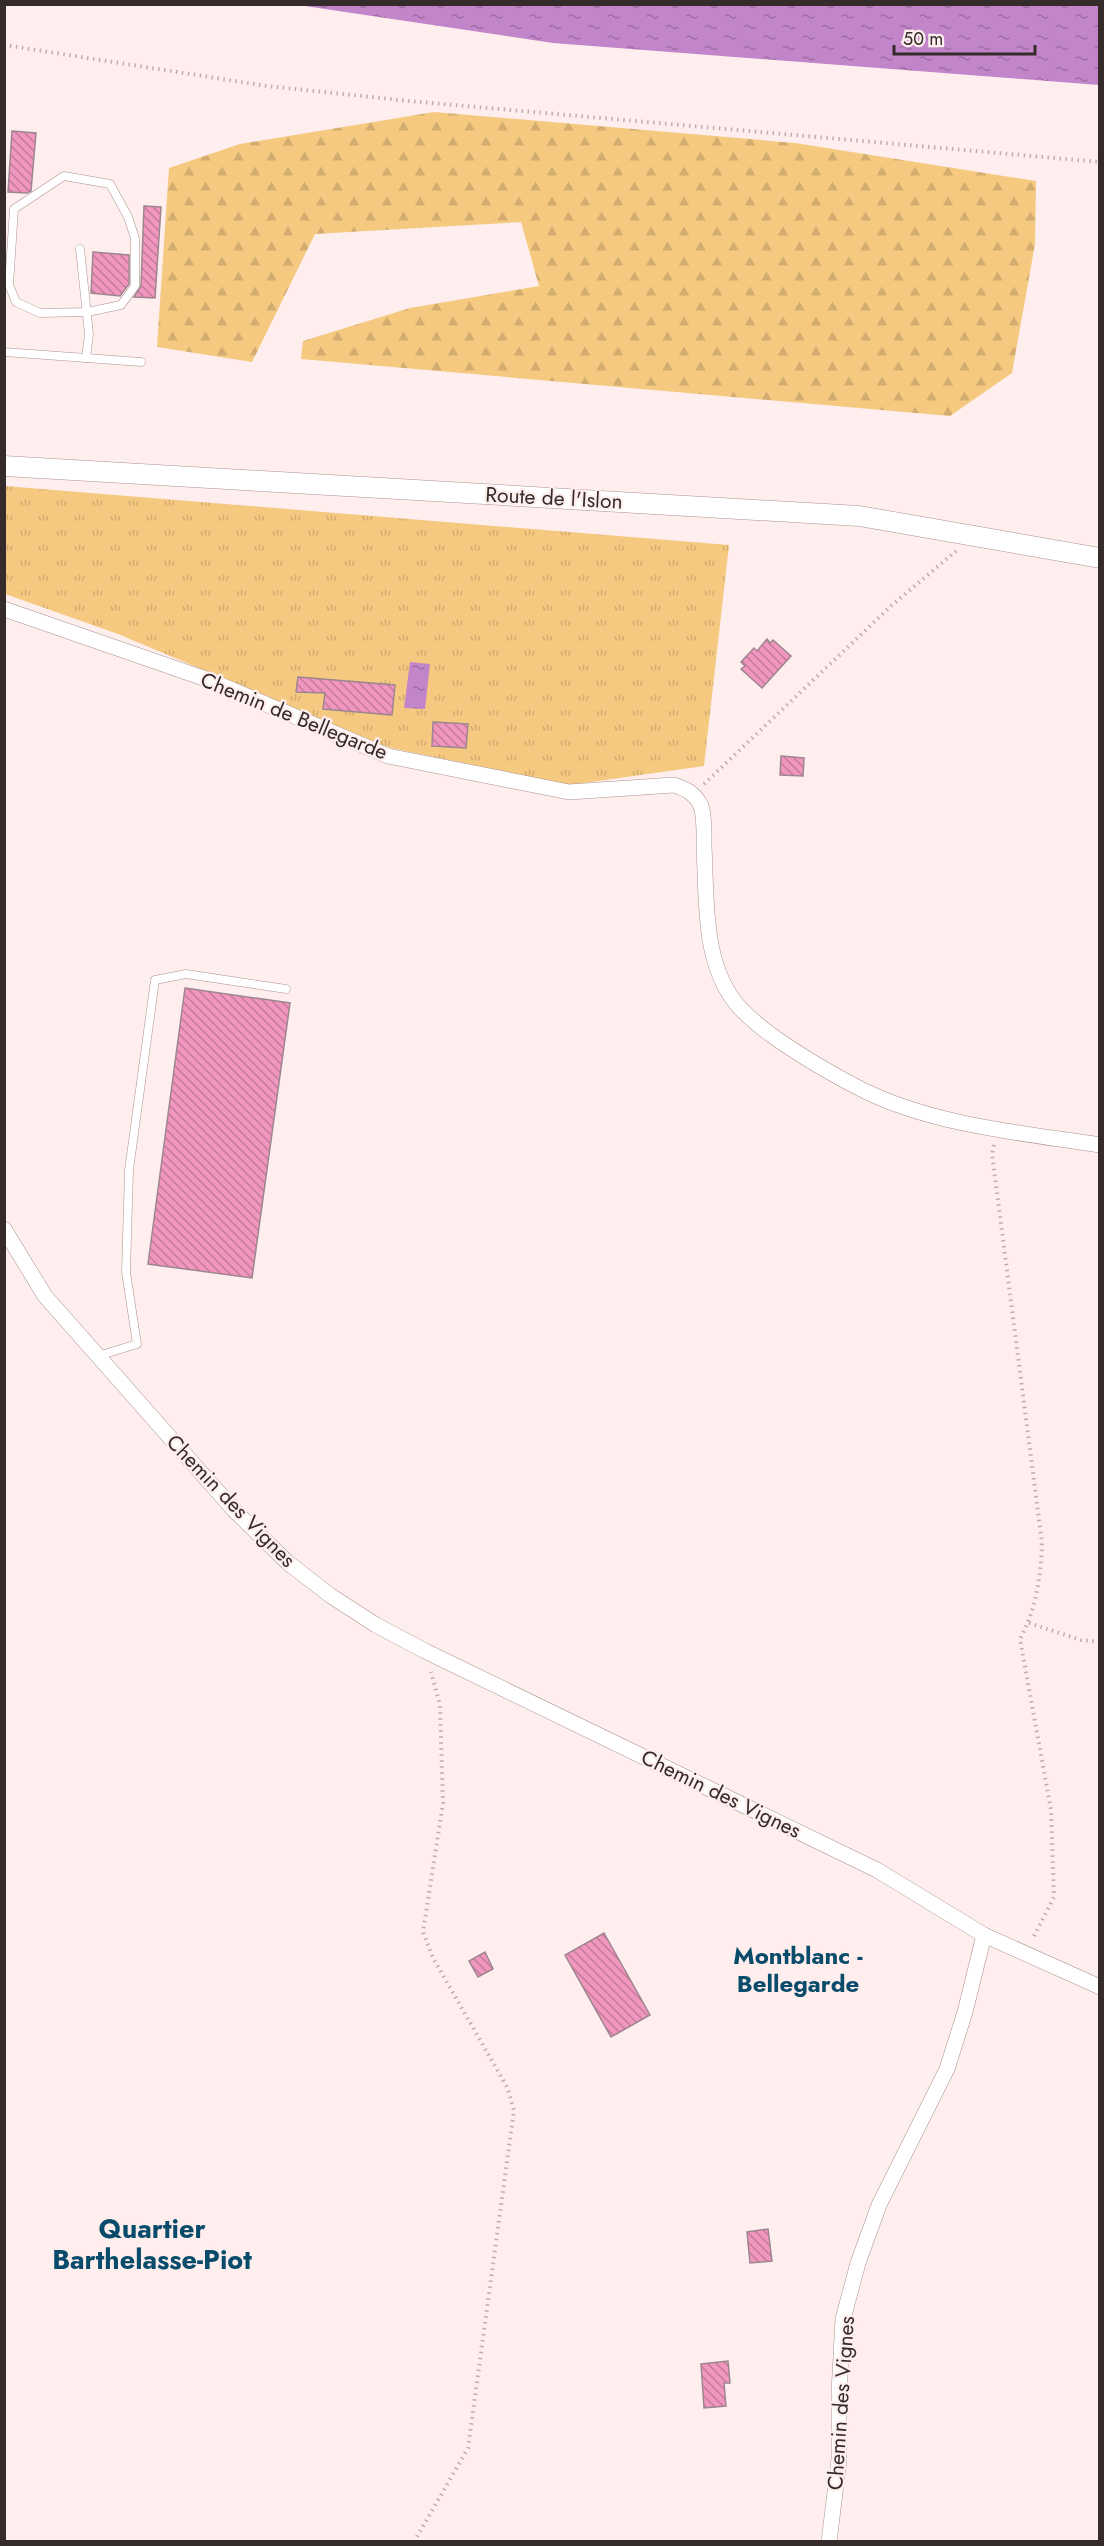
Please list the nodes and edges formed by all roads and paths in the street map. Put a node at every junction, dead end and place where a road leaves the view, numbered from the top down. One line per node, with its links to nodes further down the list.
1 (4, 45): 2 (path)
2 (1100, 162)
3 (80, 249): 4 (lane)
4 (87, 312): 4 (lane); 6 (lane)
5 (4, 352): 6 (lane)
6 (86, 358): 7 (lane)
7 (141, 362)
8 (4, 466): 9 (street, Route de l'Islon)
9 (975, 535): 10 (street, Route de l'Islon); 12 (path)
10 (1100, 558)
11 (4, 609): 12 (street, Chemin de Bellegarde)
12 (693, 794): 14 (street)
13 (286, 989): 17 (lane)
14 (999, 1130): 15 (street); 18 (path)
15 (1100, 1145)
16 (4, 1229): 17 (street, Chemin des Vignes)
17 (96, 1356): 20 (street, Chemin des Vignes)
18 (1029, 1623): 19 (path); 22 (path)
19 (1100, 1642)
20 (425, 1650): 21 (street, Chemin des Vignes); 24 (path)
21 (984, 1935): 22 (street); 25 (street, Chemin des Vignes)
22 (1024, 1953): 23 (street)
23 (1100, 1987)
24 (414, 2541)
25 (829, 2541)

